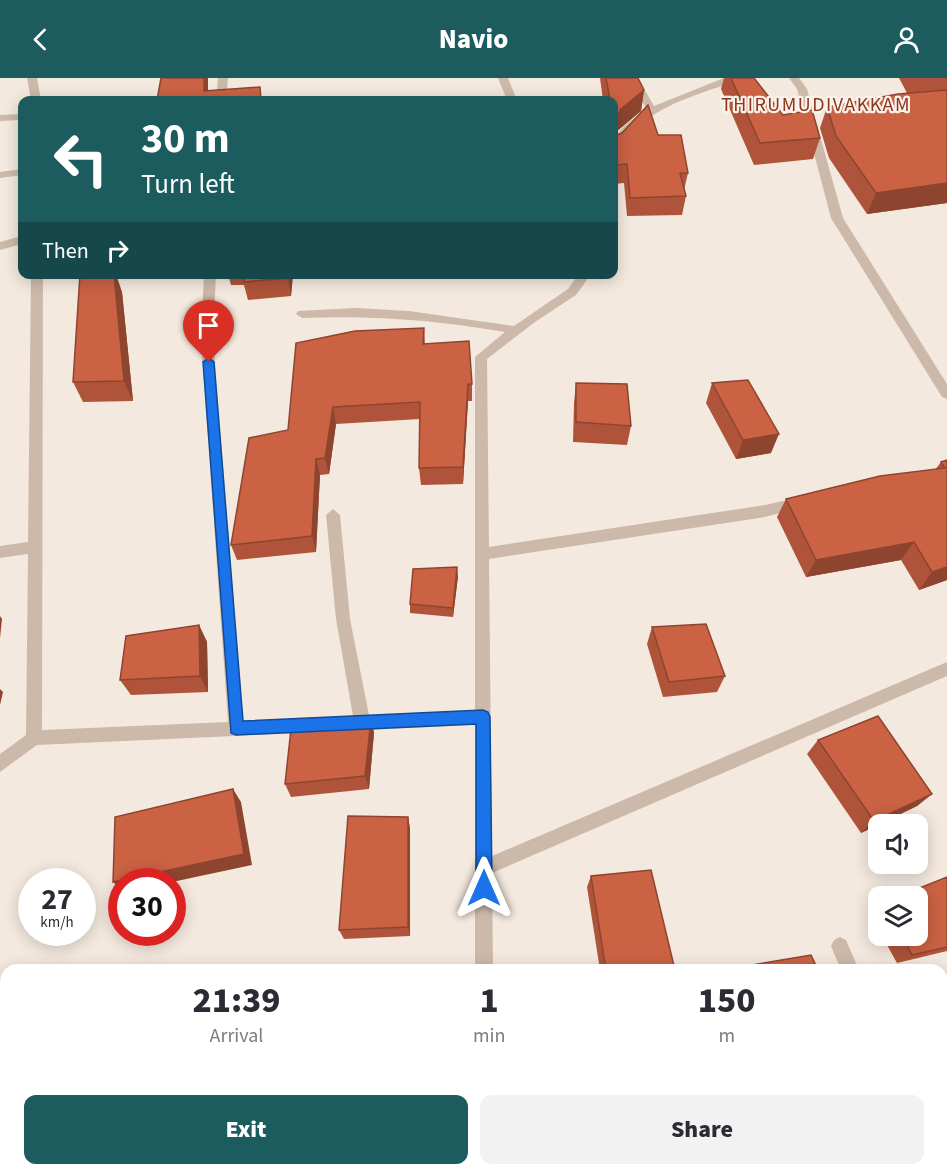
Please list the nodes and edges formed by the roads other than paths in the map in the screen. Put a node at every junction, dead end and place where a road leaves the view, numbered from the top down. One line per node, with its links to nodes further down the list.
1 (32, 78): 7 (street)
2 (223, 78): 8 (street)
3 (503, 78): 9 (street)
4 (633, 78): 10 (street)
5 (733, 78): 10 (street)
6 (794, 78): 23 (street)
7 (35, 96)
8 (221, 96)
9 (510, 96)
10 (652, 111): 13 (street)
11 (18, 117): 12 (street)
12 (0, 118)
13 (618, 135)
14 (18, 173): 15 (street)
15 (0, 175)
16 (18, 241): 17 (street)
17 (0, 246)
18 (37, 279): 26 (street)
19 (210, 279): 32 (street)
20 (582, 279): 22 (street)
21 (302, 314): 22 (street)
22 (515, 330): 28 (street)
23 (947, 394)
24 (811, 500): 28 (street)
25 (333, 515): 31 (street)
26 (35, 547): 27 (street); 33 (street)
27 (0, 552)
28 (482, 554): 30 (street)
29 (947, 669): 35 (street)
30 (483, 717): 31 (street); 35 (street)
31 (362, 722): 32 (street)
32 (236, 728): 33 (street)
33 (33, 738): 34 (street)
34 (0, 764)
35 (483, 868): 37 (street)
36 (840, 946): 38 (street)
37 (484, 964)
38 (848, 964)

